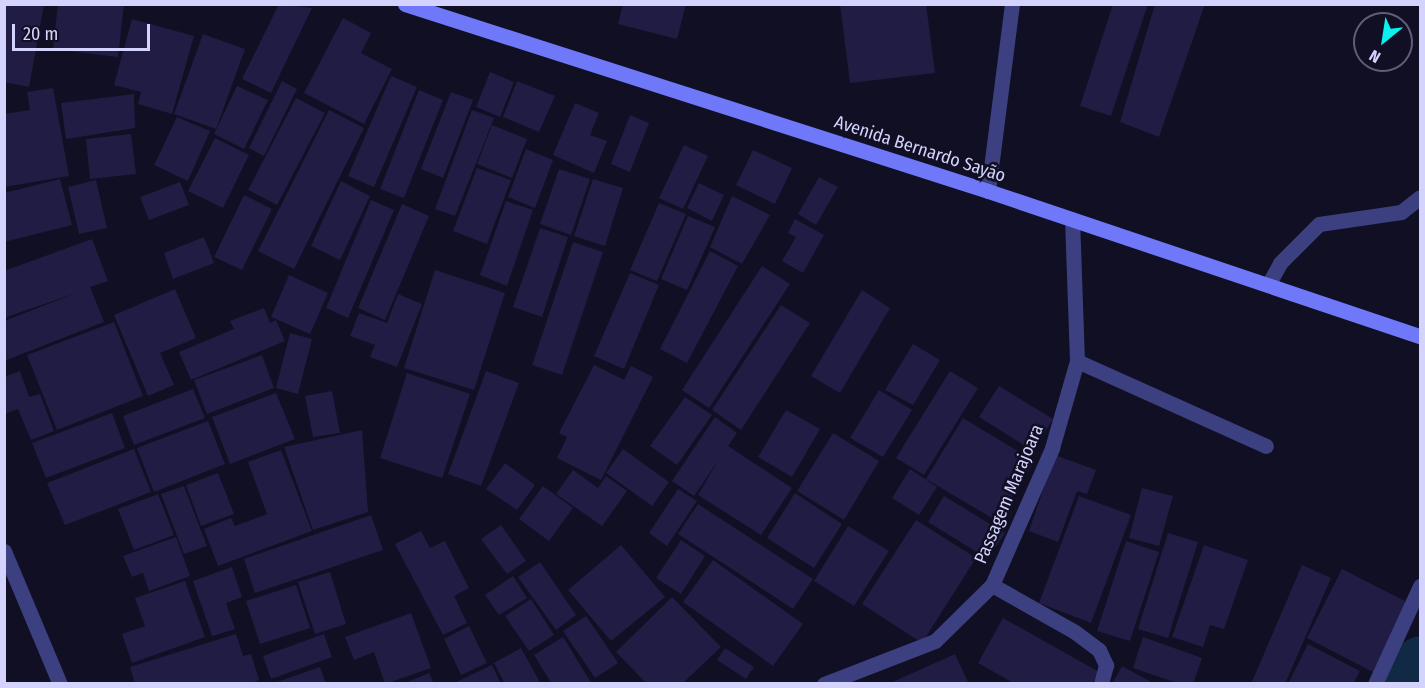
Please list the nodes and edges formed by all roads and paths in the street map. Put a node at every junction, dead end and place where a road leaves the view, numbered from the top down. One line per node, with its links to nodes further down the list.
1 (405, 4): 3 (main road, Avenida Bernardo Sayão)
2 (1012, 4): 3 (street)
3 (988, 191): 5 (main road, Avenida Bernardo Sayão)
4 (1420, 197): 6 (street)
5 (1072, 221): 6 (main road, Avenida Bernardo Sayão); 8 (street, Passagem Marajoara)
6 (1268, 285): 7 (main road, Avenida Bernardo Sayão)
7 (1420, 336)
8 (1077, 361): 9 (street); 11 (street, Passagem Marajoara)
9 (1266, 446)
10 (4, 551): 13 (street)
11 (992, 585): 14 (street, Passagem Marajoara); 15 (street)
12 (1420, 586): 16 (street)
13 (60, 684)
14 (824, 684)
15 (1101, 684)
16 (1376, 684)

